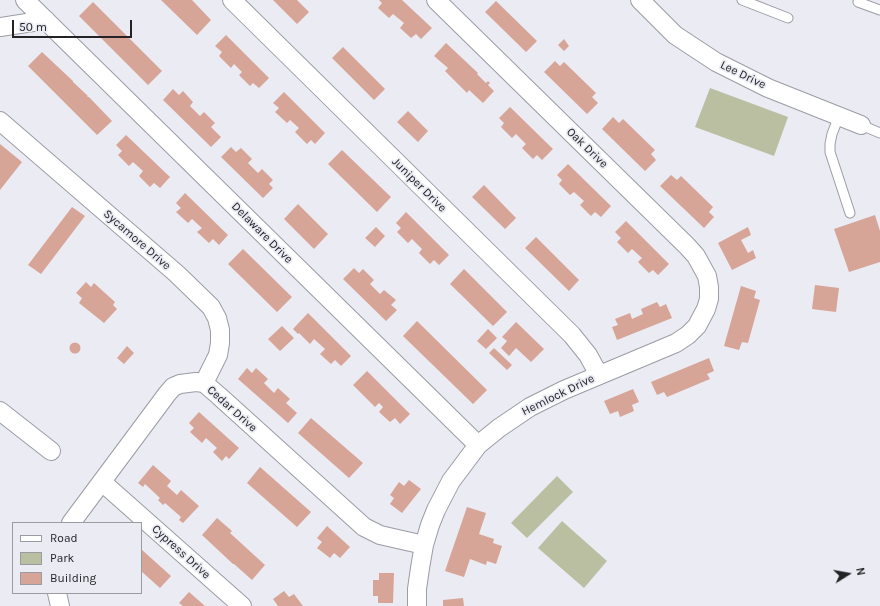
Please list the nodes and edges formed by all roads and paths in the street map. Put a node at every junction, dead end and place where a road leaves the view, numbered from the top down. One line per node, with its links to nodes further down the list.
1 (25, 0): 9 (street, Delaware Drive)
2 (232, 0): 17 (street, Juniper Drive)
3 (436, 0): 16 (street, Oak Drive)
4 (640, 0): 11 (street, Lee Drive)
5 (742, 0): 8 (lane)
6 (858, 2): 7 (lane)
7 (880, 10)
8 (788, 18)
9 (46, 20): 10 (street); 20 (street, Delaware Drive)
10 (0, 27)
11 (839, 116): 13 (street, Lee Drive); 15 (lane)
12 (0, 121): 18 (street, Sycamore Drive)
13 (861, 125): 14 (lane)
14 (880, 133)
15 (850, 212)
16 (706, 309): 17 (street, Hemlock Drive)
17 (599, 375): 20 (street, Hemlock Drive)
18 (204, 383): 22 (street, Cedar Drive); 24 (street, Cedar Drive)
19 (0, 411): 21 (street)
20 (478, 445): 24 (street, Hemlock Drive)
21 (51, 451)
22 (102, 482): 23 (street, Cedar Drive); 27 (street, Cypress Drive)
23 (72, 522)
24 (424, 545): 28 (street, Hemlock Drive)
25 (57, 594): 26 (street)
26 (60, 606)
27 (242, 606)
28 (417, 606)

